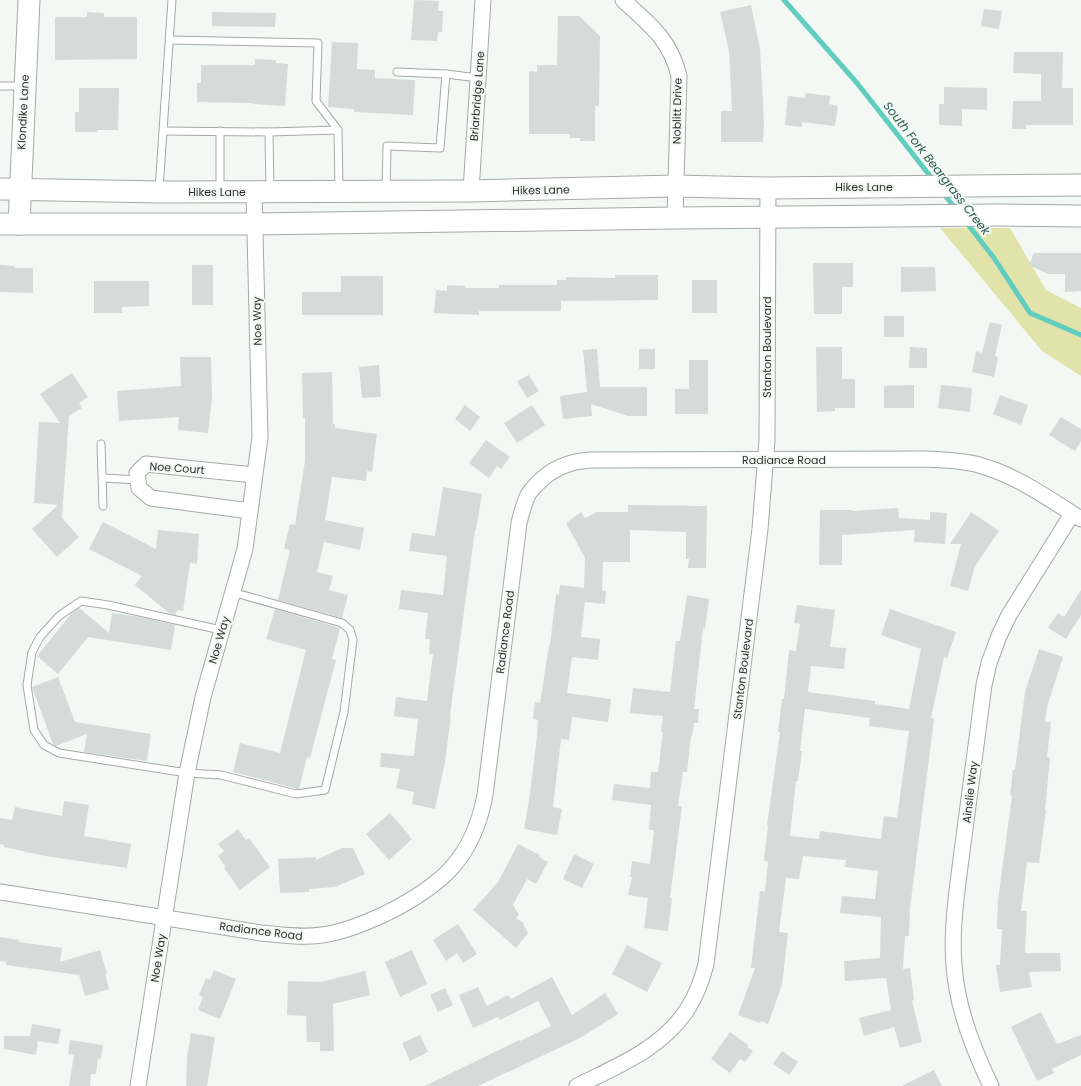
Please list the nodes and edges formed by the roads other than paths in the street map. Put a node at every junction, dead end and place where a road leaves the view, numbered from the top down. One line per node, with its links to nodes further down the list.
1 (29, 0): 10 (main road, Klondike Lane)
2 (172, 0): 5 (lane)
3 (483, 0): 8 (street, Briarbridge Lane)
4 (624, 0): 16 (street, Noblitt Drive)
5 (170, 40): 11 (lane); 12 (lane)
6 (397, 72): 7 (lane)
7 (446, 74): 8 (lane); 24 (lane)
8 (479, 78): 19 (street, Briarbridge Lane)
9 (0, 86): 10 (lane)
10 (25, 86): 18 (main road, Klondike Lane)
11 (338, 130): 14 (lane); 23 (lane)
12 (164, 131): 13 (lane); 20 (lane)
13 (220, 131): 14 (lane); 21 (lane)
14 (269, 132): 22 (lane)
15 (1081, 185): 17 (main road, Hikes Lane)
16 (675, 186): 17 (main road, Hikes Lane); 19 (main road, Hikes Lane); 27 (street, Noblitt Drive)
17 (768, 188): 26 (street, Stanton Boulevard)
18 (10, 189): 20 (main road, Hikes Lane); 28 (main road, Klondike Lane)
19 (471, 191): 24 (main road, Hikes Lane)
20 (159, 192): 21 (main road, Hikes Lane)
21 (220, 192): 22 (main road, Hikes Lane)
22 (262, 192): 23 (main road, Hikes Lane); 29 (street, Noe Way)
23 (339, 192): 24 (main road, Hikes Lane)
24 (386, 192)
25 (1081, 216): 26 (main road)
26 (768, 217): 27 (main road); 31 (street, Stanton Boulevard)
27 (675, 218): 29 (main road)
28 (9, 224): 29 (main road)
29 (255, 224): 32 (street, Noe Way)
30 (101, 444): 33 (lane)
31 (765, 460): 37 (street, Radiance Road); 42 (street, Radiance Road); 44 (street, Stanton Boulevard)
32 (254, 475): 34 (street, Noe Court); 36 (street, Noe Way)
33 (102, 478): 34 (lane); 35 (lane)
34 (138, 480): 36 (street, Noe Court)
35 (103, 506)
36 (250, 511): 38 (street, Noe Way)
37 (1077, 517): 45 (street, Ainslie Way)
38 (232, 592): 39 (street, Noe Way); 40 (lane)
39 (222, 630): 40 (street, Noe Way); 40 (lane)
40 (186, 773): 42 (street, Noe Way)
41 (0, 892): 42 (street, Radiance Road)
42 (164, 918): 43 (street, Noe Way)
43 (138, 1086)
44 (577, 1086)
45 (991, 1086)

